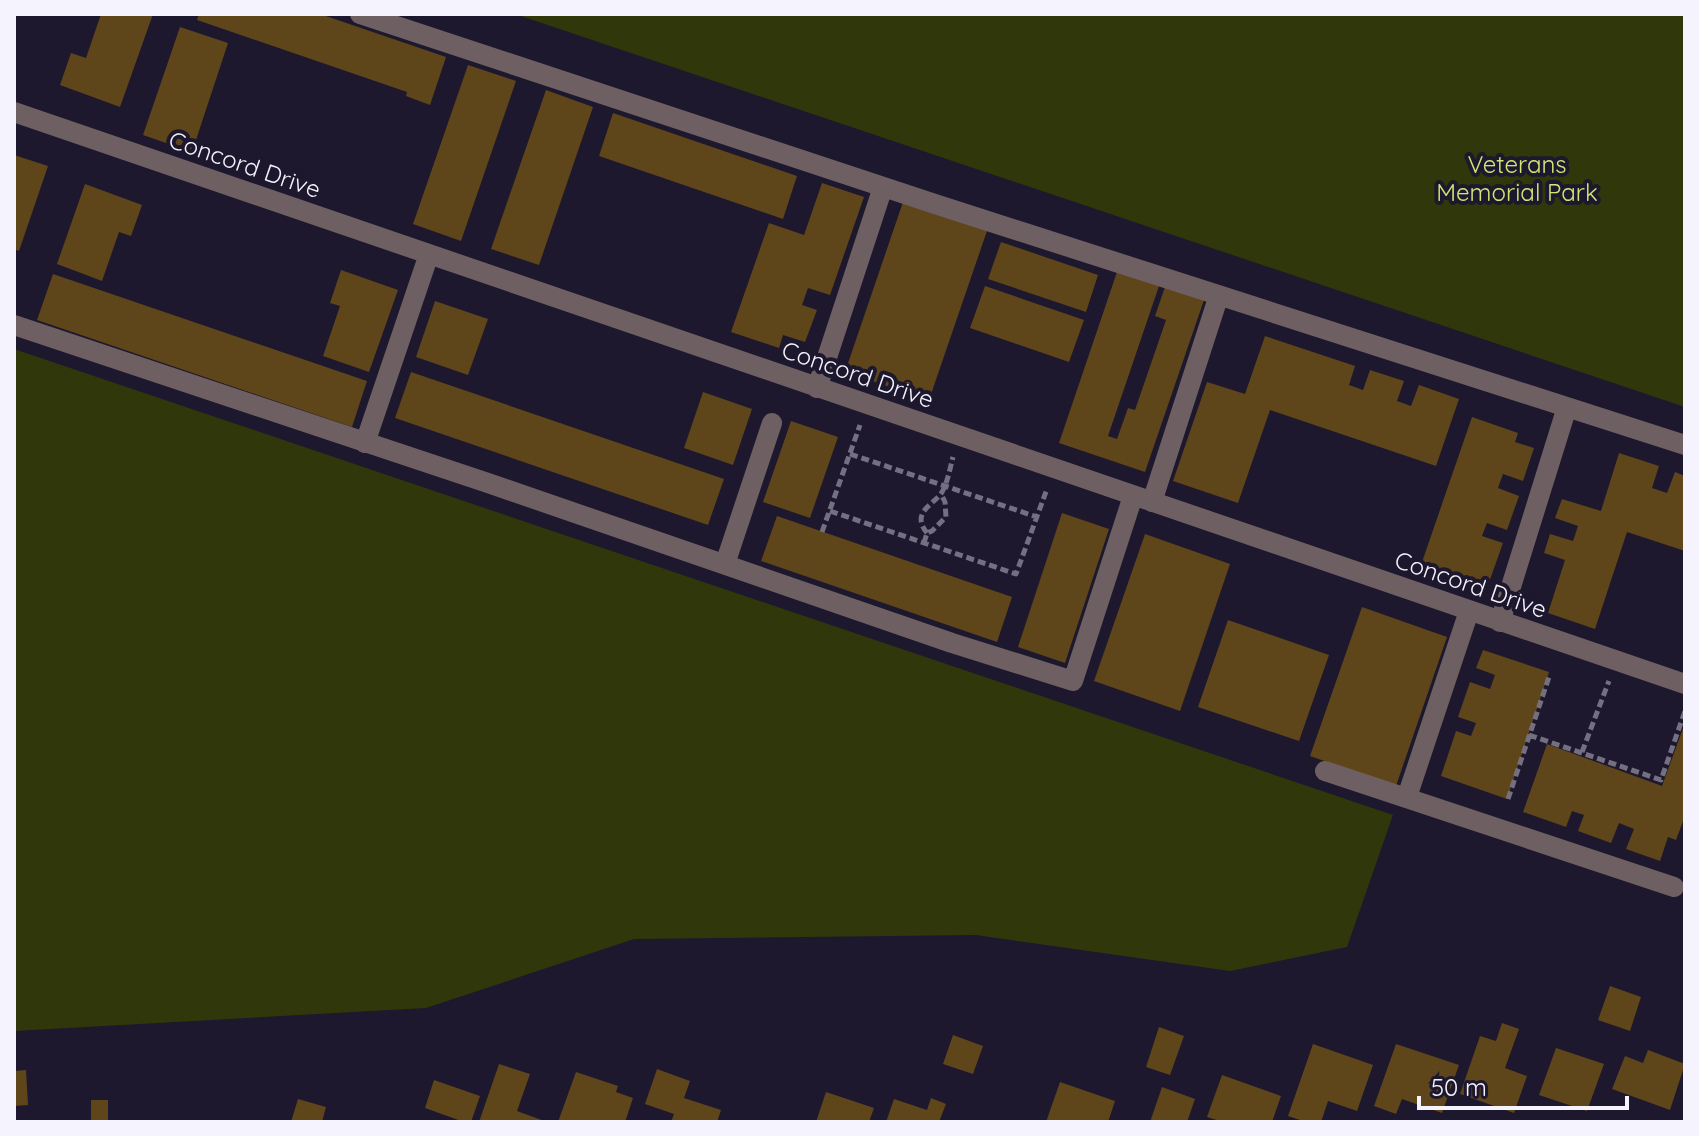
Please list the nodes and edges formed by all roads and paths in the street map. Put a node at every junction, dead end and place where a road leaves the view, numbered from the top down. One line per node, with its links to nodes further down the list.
1 (360, 14): 3 (street)
2 (14, 112): 4 (street, Concord Drive)
3 (883, 187): 5 (street); 7 (street)
4 (429, 254): 7 (street, Concord Drive); 11 (street)
5 (1219, 295): 9 (street); 17 (street)
6 (14, 325): 11 (street)
7 (817, 388): 8 (street, Concord Drive)
8 (867, 405): 13 (path); 14 (street, Concord Drive)
9 (1567, 407): 12 (street); 25 (street)
10 (772, 423): 23 (street)
11 (365, 443): 23 (street)
12 (1685, 445)
13 (850, 454): 15 (path); 18 (path)
14 (1054, 469): 17 (street, Concord Drive); 19 (path)
15 (944, 485): 16 (path); 19 (path)
16 (941, 494): 21 (path); 21 (path)
17 (1142, 499): 23 (street); 24 (street, Concord Drive)
18 (830, 511): 20 (path); 22 (path)
19 (1037, 517): 22 (path)
20 (822, 532)
21 (927, 533): 22 (path)
22 (924, 543)
23 (725, 564)
24 (1469, 611): 25 (street, Concord Drive); 33 (street)
25 (1500, 622): 26 (street, Concord Drive)
26 (1617, 661): 28 (street, Concord Drive); 31 (path)
27 (1549, 677): 30 (path)
28 (1685, 684)
29 (1685, 711): 31 (path)
30 (1529, 735): 31 (path); 34 (path)
31 (1582, 752)
32 (1325, 771): 33 (street)
33 (1407, 797): 35 (street)
34 (1508, 799)
35 (1674, 887)

